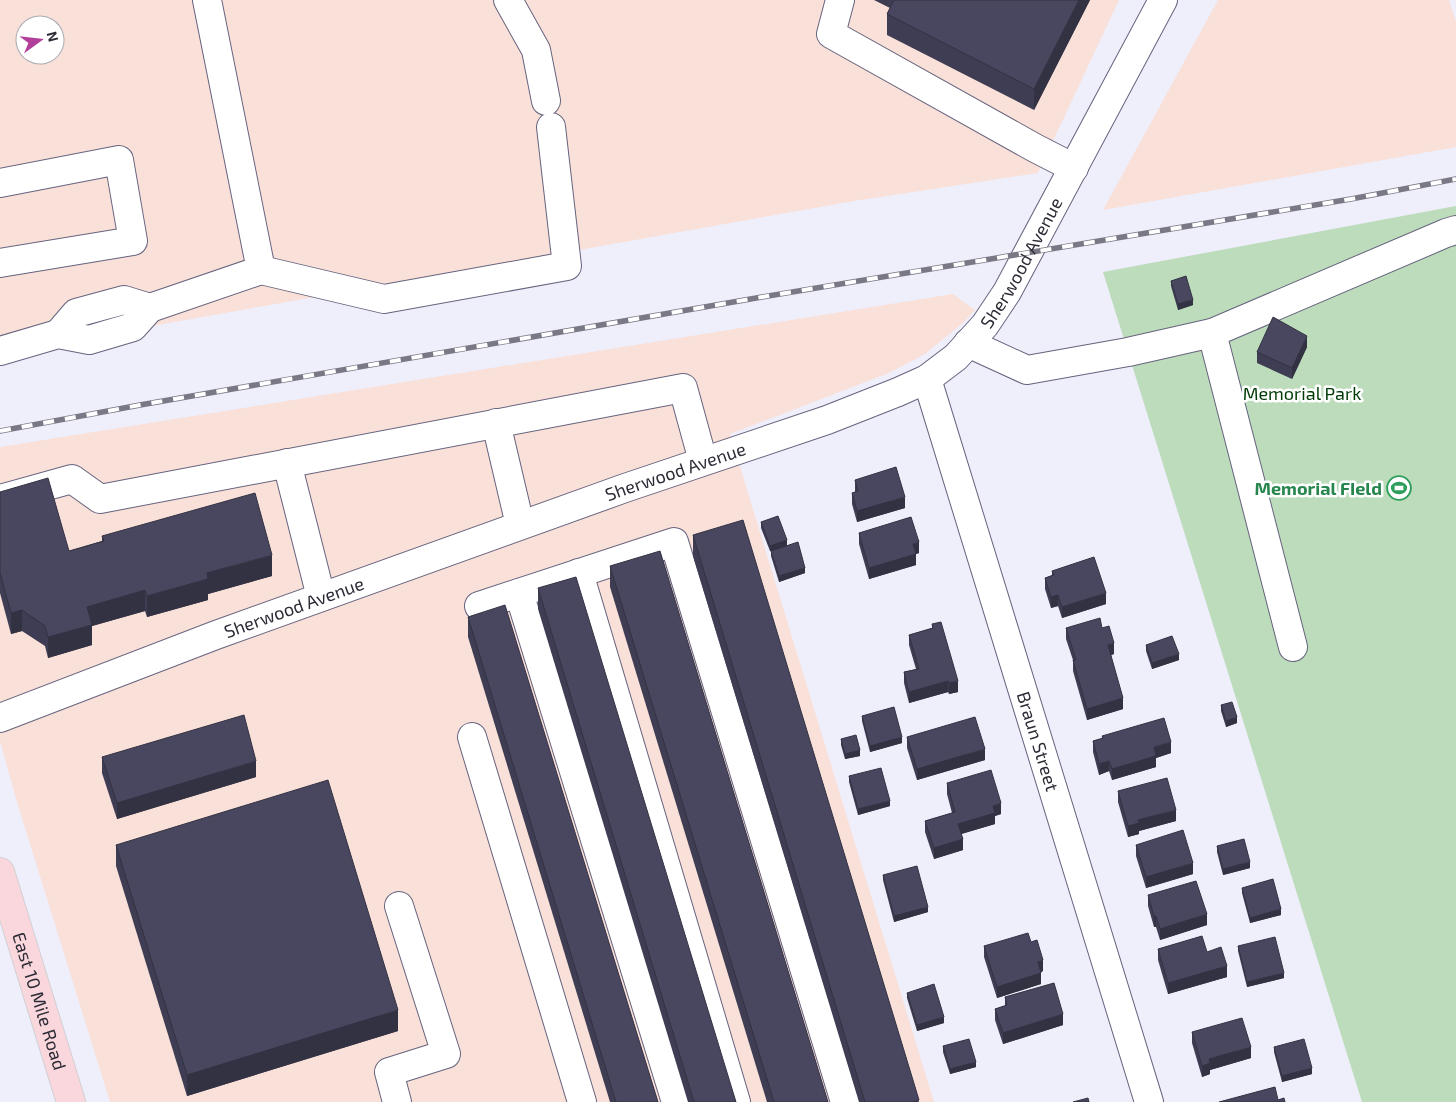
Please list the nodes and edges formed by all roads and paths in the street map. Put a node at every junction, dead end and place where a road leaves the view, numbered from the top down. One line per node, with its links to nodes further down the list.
1 (207, 0): 11 (street)
2 (508, 0): 5 (street)
3 (840, 0): 7 (street)
4 (1164, 0): 7 (street, Sherwood Avenue)
5 (546, 101)
6 (551, 127): 11 (street)
7 (1074, 168): 13 (street, Sherwood Avenue)
8 (0, 183): 10 (street)
9 (1456, 230): 12 (street)
10 (0, 263)
11 (261, 270): 14 (street)
12 (1212, 333): 13 (street); 25 (street)
13 (968, 343): 15 (street, Sherwood Avenue)
14 (0, 351)
15 (927, 379): 17 (street, Sherwood Avenue); 36 (street, Braun Street)
16 (496, 424): 17 (street); 18 (street); 20 (street)
17 (703, 461): 20 (street, Sherwood Avenue)
18 (287, 463): 19 (street); 23 (street)
19 (0, 498)
20 (520, 525): 23 (street, Sherwood Avenue)
21 (580, 573): 22 (street); 34 (street); 35 (street)
22 (519, 593): 24 (street); 33 (street)
23 (321, 597): 26 (street, Sherwood Avenue)
24 (479, 606)
25 (1294, 647)
26 (0, 718)
27 (472, 737): 32 (street)
28 (0, 872): 30 (main road, East 10 Mile Road)
29 (399, 906): 31 (street)
30 (71, 1102)
31 (397, 1102)
32 (582, 1102)
33 (676, 1102)
34 (736, 1102)
35 (845, 1102)
36 (1149, 1102)

